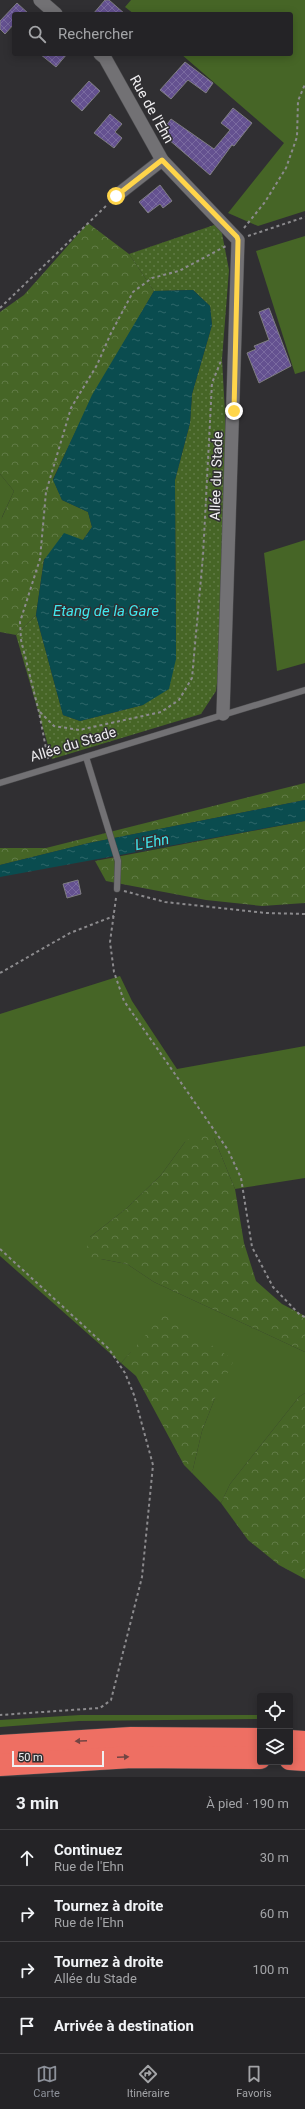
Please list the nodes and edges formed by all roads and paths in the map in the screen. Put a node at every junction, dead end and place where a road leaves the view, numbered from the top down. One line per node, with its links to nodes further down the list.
1 (40, 0): 2 (street)
2 (54, 12)
3 (102, 56): 5 (street, Rue de l'Ehn)
4 (305, 84): 8 (path)
5 (162, 160): 6 (street, Rue de l'Ehn); 8 (street, Rue de l'Ehn)
6 (116, 196): 9 (path)
7 (305, 217): 8 (path)
8 (238, 238): 12 (path); 13 (street, Allée du Stade)
9 (0, 308)
10 (222, 359): 12 (path)
11 (305, 690): 13 (lane, Allée du Stade)
12 (39, 712): 15 (path)
13 (223, 714): 14 (lane, Allée du Stade)
14 (86, 757): 15 (lane, Allée du Stade); 17 (lane)
15 (50, 768): 16 (lane, Allée du Stade)
16 (0, 783)
17 (117, 889): 18 (path); 19 (path)
18 (305, 914)
19 (114, 916): 20 (path); 22 (path)
20 (0, 973)
21 (0, 1249): 23 (path)
22 (305, 1317)
23 (0, 1715)
24 (257, 1728): 27 (highway)
25 (293, 1729): 26 (highway)
26 (305, 1729)
27 (131, 1738): 28 (highway); 31 (highway, one-way to 31)
28 (257, 1739)
29 (293, 1741): 30 (highway)
30 (305, 1742)
31 (0, 1746)
32 (257, 1758): 35 (highway, one-way to 32)
33 (293, 1759): 34 (highway)
34 (305, 1760)
35 (0, 1765)

